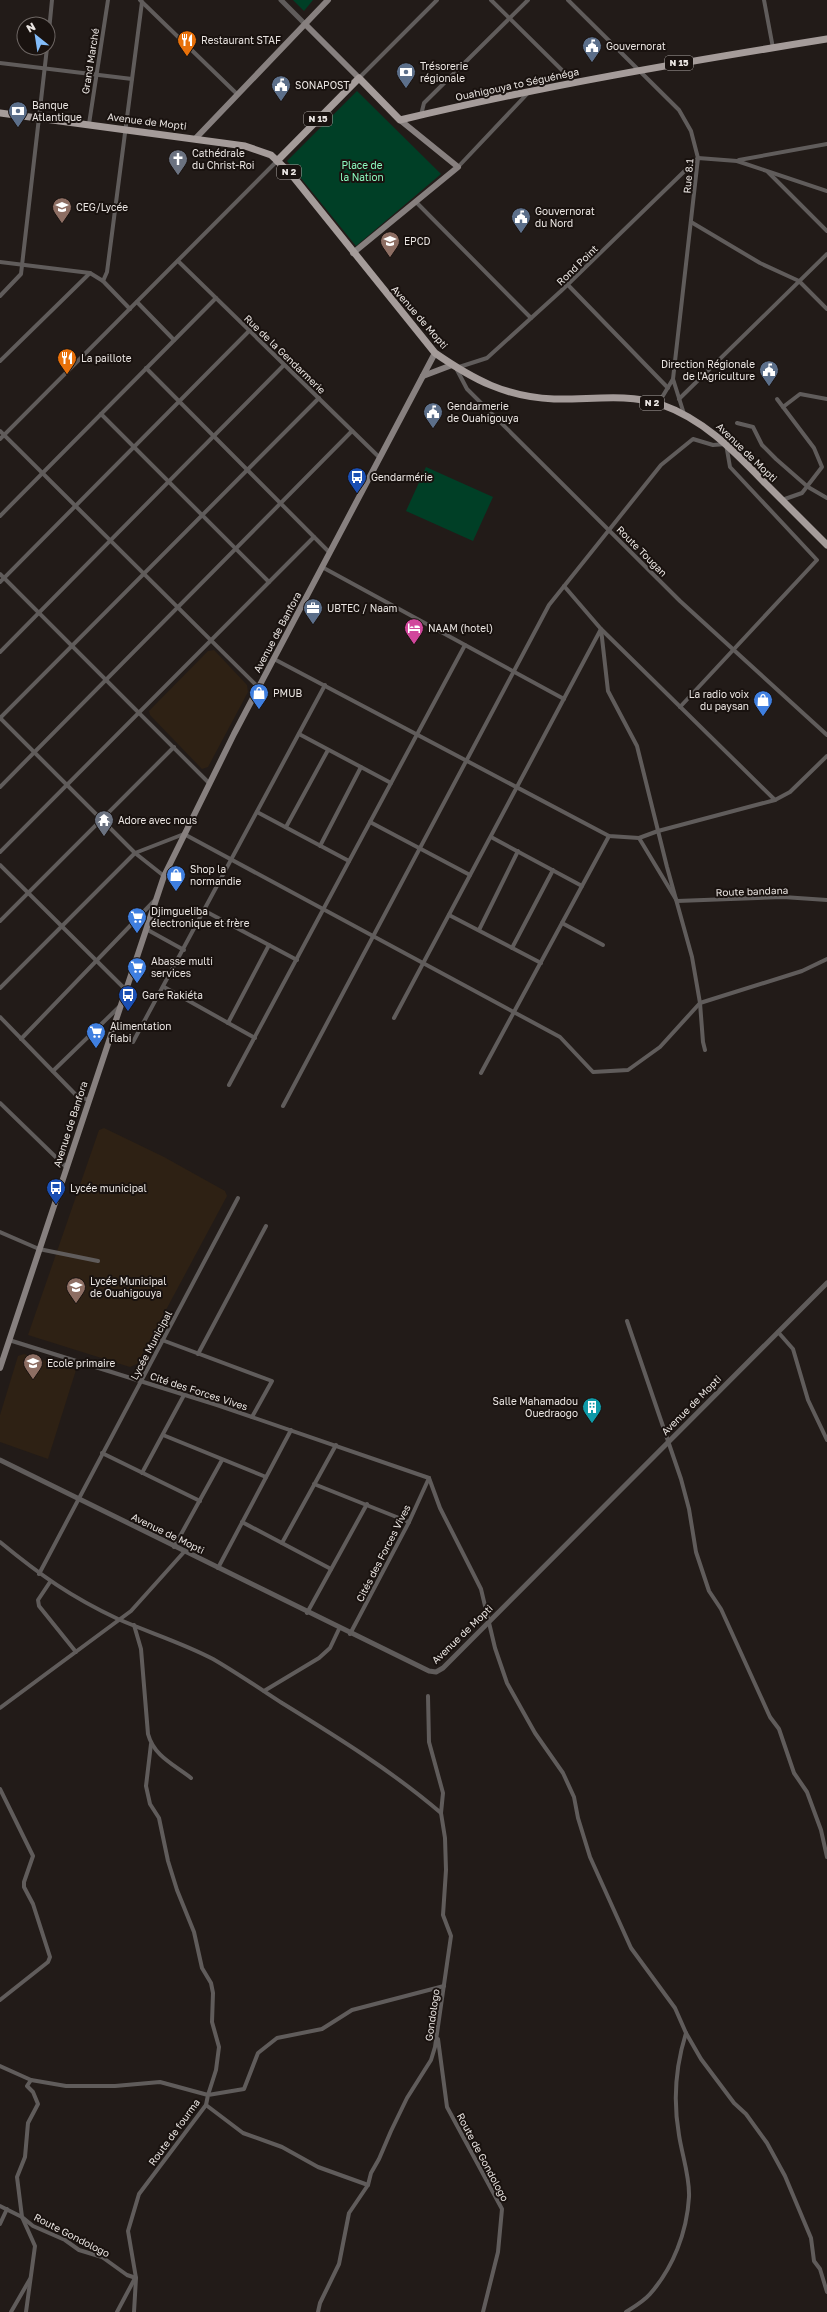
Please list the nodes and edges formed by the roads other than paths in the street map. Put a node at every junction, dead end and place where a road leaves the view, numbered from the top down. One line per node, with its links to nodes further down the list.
1 (52, 0): 11 (street)
2 (108, 0): 20 (street, Grand Marché)
3 (281, 0): 13 (street)
4 (328, 0): 13 (main road)
5 (437, 0): 21 (street)
6 (491, 0): 12 (street)
7 (528, 0): 12 (street)
8 (568, 0): 19 (street, Rue 8.1)
9 (764, 0): 15 (street)
10 (141, 1): 22 (street); 25 (street)
11 (50, 16)
12 (509, 18): 23 (street); 27 (street)
13 (305, 24): 21 (main road); 25 (main road)
14 (827, 40): 15 (main road, Ouahigouya to Séguénéga / N 15)
15 (773, 48): 19 (main road, Ouahigouya to Séguénéga / N 15)
16 (46, 56): 18 (street)
17 (0, 63): 18 (street)
18 (45, 69): 20 (street); 28 (street)
19 (637, 70): 23 (main road, Ouahigouya to Séguénéga / N 15); 34 (street, Rue 8.1)
20 (96, 75): 22 (street); 30 (street, Grand Marché)
21 (359, 78): 29 (main road); 35 (main road, N 15)
22 (132, 80): 31 (street)
23 (574, 82): 24 (main road, Ouahigouya to Séguénéga / N 15)
24 (531, 90): 27 (main road, Ouahigouya to Séguénéga / N 15); 37 (street)
25 (238, 94): 32 (main road)
26 (0, 113): 28 (main road, Avenue de Mopti / N 2)
27 (420, 115): 29 (main road, Ouahigouya to Séguénéga / N 15)
28 (39, 118): 30 (main road, Avenue de Mopti / N 2); 47 (street)
29 (400, 120): 37 (main road)
30 (89, 124): 31 (main road, Avenue de Mopti / N 2)
31 (125, 129): 32 (main road, Avenue de Mopti / N 2); 49 (street)
32 (196, 138): 35 (main road, Avenue de Mopti / N 2)
33 (827, 144): 36 (street)
34 (698, 158): 36 (street); 41 (street, Rue 8.1); 51 (street, Rond Point)
35 (278, 160): 43 (main road, Avenue de Mopti / N 2); 45 (street)
36 (737, 161): 38 (street)
37 (458, 167): 40 (main road)
38 (766, 171): 39 (street); 42 (street)
39 (827, 191)
40 (416, 202): 43 (main road); 57 (street)
41 (691, 222): 50 (street); 66 (street, Rue 8.1)
42 (827, 231)
43 (353, 253): 60 (main road, Avenue de Mopti / N 2)
44 (827, 254): 50 (street)
45 (178, 260): 53 (street, Rue de la Gendarmerie); 54 (street)
46 (0, 262): 47 (street)
47 (23, 265): 48 (street); 52 (street)
48 (90, 273): 49 (street); 61 (street)
49 (103, 281): 55 (street)
50 (799, 281): 56 (street); 69 (street)
51 (568, 285): 57 (street, Rond Point); 67 (street)
52 (0, 296)
53 (216, 298): 58 (street, Rue de la Gendarmerie); 59 (street)
54 (137, 302): 55 (street); 59 (street)
55 (130, 309): 80 (street)
56 (827, 309)
57 (531, 318): 63 (street, Rond Point)
58 (250, 330): 62 (street, Rue de la Gendarmerie); 72 (street)
59 (174, 340): 64 (street)
60 (435, 353): 63 (main road, Avenue de Mopti / N 2); 65 (main road, Avenue de Banfora)
61 (0, 360)
62 (284, 365): 68 (street, Rue de la Gendarmerie); 81 (street)
63 (454, 366): 65 (main road); 73 (main road, Avenue de Mopti / N 2); 96 (street, Route Tougan)
64 (146, 368): 72 (street); 75 (street)
65 (424, 376): 85 (main road, Avenue de Banfora)
66 (673, 380): 67 (street, Rue 8.1); 69 (street, Rue 8.1)
67 (668, 388): 73 (street, Rue 8.1)
68 (319, 398): 79 (street, Rue de la Gendarmerie); 86 (street)
69 (679, 399): 76 (street, Rue 8.1)
70 (777, 399): 74 (street)
71 (827, 399): 74 (street)
72 (180, 401): 81 (street); 84 (street)
73 (658, 404): 76 (main road, Avenue de Mopti / N 2)
74 (783, 407): 89 (street)
75 (101, 414): 84 (street); 87 (street)
76 (684, 414): 83 (main road, Avenue de Mopti / N 2)
77 (737, 423): 89 (street)
78 (0, 431): 80 (street)
79 (352, 431): 85 (street, Rue de la Gendarmerie); 92 (street)
80 (4, 435): 82 (street); 87 (street)
81 (214, 436): 86 (street); 88 (street)
82 (0, 439)
83 (726, 444): 91 (main road, Avenue de Mopti / N 2); 96 (street); 115 (street)
84 (134, 447): 88 (street); 93 (street)
85 (380, 458): 101 (main road, Avenue de Banfora)
86 (247, 470): 92 (street); 95 (street)
87 (42, 473): 93 (street); 94 (street)
88 (168, 482): 95 (street); 98 (street)
89 (808, 488): 90 (street); 91 (street)
90 (827, 498)
91 (782, 500): 99 (main road, Avenue de Mopti / N 2)
92 (281, 503): 97 (street); 100 (street)
93 (76, 506): 98 (street); 105 (street)
94 (0, 516)
95 (201, 516): 100 (street); 104 (street)
96 (609, 529): 108 (street); 115 (street, Route Tougan)
97 (314, 537): 101 (street); 107 (street)
98 (110, 540): 104 (street); 110 (street)
99 (827, 545)
100 (235, 549): 107 (street); 109 (street)
101 (330, 553): 102 (main road, Avenue de Banfora)
102 (322, 567): 114 (street); 117 (main road, Avenue de Banfora)
103 (0, 574): 105 (street)
104 (144, 574): 109 (street); 113 (street)
105 (4, 578): 106 (street); 110 (street)
106 (0, 582)
107 (269, 582): 112 (street)
108 (564, 586): 111 (street); 118 (street)
109 (177, 607): 112 (street); 119 (street)
110 (39, 612): 113 (street); 116 (street)
111 (601, 629): 122 (street); 123 (street); 145 (street)
112 (211, 641): 121 (street); 124 (street)
113 (72, 644): 119 (street); 125 (street)
114 (465, 645): 118 (street); 127 (street)
115 (733, 651): 123 (street); 128 (street, Route Tougan)
116 (0, 652)
117 (274, 659): 120 (street); 121 (main road, Avenue de Banfora)
118 (514, 672): 122 (street); 133 (street)
119 (106, 679): 124 (street); 131 (street)
120 (325, 685): 126 (street); 127 (street)
121 (259, 688): 135 (main road, Avenue de Banfora)
122 (564, 699): 139 (street)
123 (680, 707): 140 (street)
124 (140, 712): 129 (street); 137 (street)
125 (0, 718): 131 (street)
126 (299, 734): 130 (street); 141 (street)
127 (417, 734): 133 (street); 136 (street)
128 (827, 735)
129 (174, 746): 135 (street); 142 (street)
130 (328, 750): 134 (street); 144 (street)
131 (34, 752): 137 (street); 138 (street)
132 (827, 756): 140 (street)
133 (466, 760): 139 (street); 151 (street)
134 (361, 767): 136 (street); 150 (street)
135 (209, 783): 146 (main road, Avenue de Banfora)
136 (391, 783): 143 (street)
137 (67, 785): 142 (street); 153 (street)
138 (0, 787)
139 (517, 787): 147 (street); 148 (street)
140 (775, 800): 145 (street)
141 (258, 812): 144 (street); 155 (street)
142 (102, 819): 154 (street); 162 (street)
143 (370, 822): 151 (street); 156 (street)
144 (286, 827): 150 (street)
145 (658, 831): 149 (street); 165 (street)
146 (184, 834): 154 (street); 155 (street); 160 (main road, Avenue de Banfora)
147 (609, 836): 149 (street); 161 (street)
148 (491, 837): 152 (street); 159 (street)
149 (639, 838): 165 (street)
150 (320, 846): 156 (street)
151 (420, 848): 159 (street); 174 (street)
152 (518, 851): 158 (street); 173 (street)
153 (0, 852)
154 (135, 853): 160 (street); 171 (street)
155 (232, 861): 166 (street); 167 (street)
156 (350, 862): 166 (street)
157 (0, 864): 162 (street)
158 (553, 870): 161 (street); 177 (street)
159 (470, 875): 168 (street)
160 (164, 876): 163 (main road, Avenue de Banfora)
161 (582, 886): 170 (street)
162 (28, 893): 169 (street); 171 (street)
163 (156, 900): 172 (main road, Avenue de Banfora); 181 (street, Avenue de Banfora)
164 (827, 900): 165 (street, Route bandana)
165 (676, 901): 187 (street)
166 (324, 910): 174 (street); 179 (street)
167 (205, 911): 175 (street); 178 (street)
168 (449, 915): 173 (street); 183 (street)
169 (0, 921)
170 (562, 923): 176 (street); 182 (street)
171 (62, 926): 181 (street); 185 (street)
172 (146, 929): 178 (street); 186 (main road, Avenue de Banfora)
173 (479, 930): 177 (street)
174 (373, 937): 183 (street); 202 (street)
175 (269, 945): 179 (street); 192 (street)
176 (603, 945)
177 (512, 948): 182 (street)
178 (184, 950): 184 (street)
179 (297, 960): 193 (street)
180 (827, 960): 187 (street)
181 (97, 961): 186 (street); 194 (street, Avenue de Banfora)
182 (541, 963): 189 (street)
183 (423, 964): 189 (street); 191 (street)
184 (164, 987): 192 (street); 195 (street)
185 (0, 988)
186 (126, 990): 188 (main road, Avenue de Banfora)
187 (700, 1003): 189 (street); 196 (street)
188 (120, 1005): 197 (street, Avenue de Banfora); 200 (main road, Avenue de Banfora)
189 (514, 1013): 198 (street)
190 (0, 1017): 194 (street)
191 (394, 1018)
192 (228, 1023): 193 (street)
193 (255, 1038): 199 (street)
194 (21, 1039): 197 (street)
195 (133, 1042)
196 (705, 1050)
197 (52, 1071): 200 (street)
198 (481, 1073)
199 (229, 1085)
200 (88, 1100): 203 (main road, Avenue de Banfora)
201 (0, 1103): 203 (street)
202 (283, 1106)
203 (66, 1167): 207 (main road, Avenue de Banfora)
204 (238, 1198): 213 (street, Lycée Municipal)
205 (266, 1226): 214 (street)
206 (0, 1232): 207 (street)
207 (39, 1249): 208 (street); 212 (main road, Avenue de Banfora)
208 (98, 1261)
209 (827, 1283): 211 (street, Avenue de Mopti)
210 (627, 1321): 222 (street)
211 (778, 1332): 221 (street); 222 (street, Avenue de Mopti)
212 (9, 1340): 215 (main road, Avenue de Banfora); 216 (street, Cité des Forces Vives)
213 (162, 1340): 214 (street); 216 (street, Lycée Municipal)
214 (198, 1354): 218 (street)
215 (0, 1368)
216 (140, 1381): 217 (street, Cité des Forces Vives); 224 (street, Lycée Municipal)
217 (184, 1395): 218 (street, Cité des Forces Vives); 220 (street)
218 (252, 1417): 219 (street, Cité des Forces Vives)
219 (291, 1430): 223 (street, Cité des Forces Vives); 228 (street)
220 (163, 1436): 226 (street); 227 (street)
221 (827, 1440)
222 (669, 1441): 246 (street, Avenue de Mopti); 258 (street)
223 (336, 1446): 229 (street, Cité des Forces Vives); 230 (street)
224 (102, 1453): 227 (street); 231 (street, Lycée Municipal)
225 (0, 1460): 231 (street, Avenue de Mopti)
226 (222, 1460): 228 (street); 232 (street)
227 (142, 1473): 232 (street)
228 (266, 1478): 234 (street)
229 (429, 1478): 235 (street, Cités des Forces Vives); 246 (street)
230 (314, 1484): 233 (street); 237 (street)
231 (77, 1499): 238 (street, Avenue de Mopti); 242 (street, Lycée Municipal)
232 (200, 1501): 238 (street)
233 (366, 1504): 235 (street); 241 (street)
234 (242, 1522): 237 (street); 240 (street)
235 (409, 1522): 249 (street, Cités des Forces Vives)
236 (0, 1542): 242 (street)
237 (282, 1543): 241 (street)
238 (174, 1547): 239 (street, Avenue de Mopti)
239 (184, 1552): 240 (street, Avenue de Mopti); 245 (street)
240 (218, 1569): 244 (street, Avenue de Mopti)
241 (331, 1569): 244 (street)
242 (39, 1574): 243 (street)
243 (50, 1582): 245 (street); 250 (street)
244 (307, 1613): 248 (street, Avenue de Mopti)
245 (120, 1620): 247 (street); 250 (street)
246 (490, 1621): 249 (street, Avenue de Mopti); 262 (street)
247 (134, 1625): 251 (street); 254 (street)
248 (339, 1629): 249 (street, Avenue de Mopti); 251 (street)
249 (350, 1634)
250 (76, 1652): 253 (street)
251 (264, 1691): 257 (street)
252 (428, 1696): 257 (street, Gondologo)
253 (0, 1708)
254 (151, 1744): 255 (street); 265 (street)
255 (192, 1778)
256 (0, 1790): 260 (street)
257 (441, 1813): 259 (street, Gondologo)
258 (827, 1857)
259 (444, 1986): 261 (street, Gondologo); 265 (street, Route de fourma)
260 (0, 2000)
261 (438, 2032): 267 (street, Gondologo); 280 (street, Route de Gondologo)
262 (686, 2033): 274 (street); 281 (street)
263 (0, 2066): 264 (street)
264 (31, 2080): 265 (street); 270 (street)
265 (208, 2095): 266 (street, Route de fourma)
266 (206, 2105): 267 (street); 273 (street, Route de fourma)
267 (368, 2185): 279 (street, Gondologo)
268 (0, 2206): 269 (street, Route Gondologo)
269 (7, 2209): 270 (street, Route Gondologo); 271 (street)
270 (22, 2218): 272 (street); 273 (street, Route Gondologo)
271 (0, 2224)
272 (31, 2278): 275 (street); 276 (street)
273 (136, 2278): 277 (street); 278 (street, Route de fourma)
274 (827, 2292)
275 (11, 2312)
276 (26, 2312)
277 (117, 2312)
278 (134, 2312)
279 (318, 2312)
280 (483, 2312)
281 (626, 2312)

